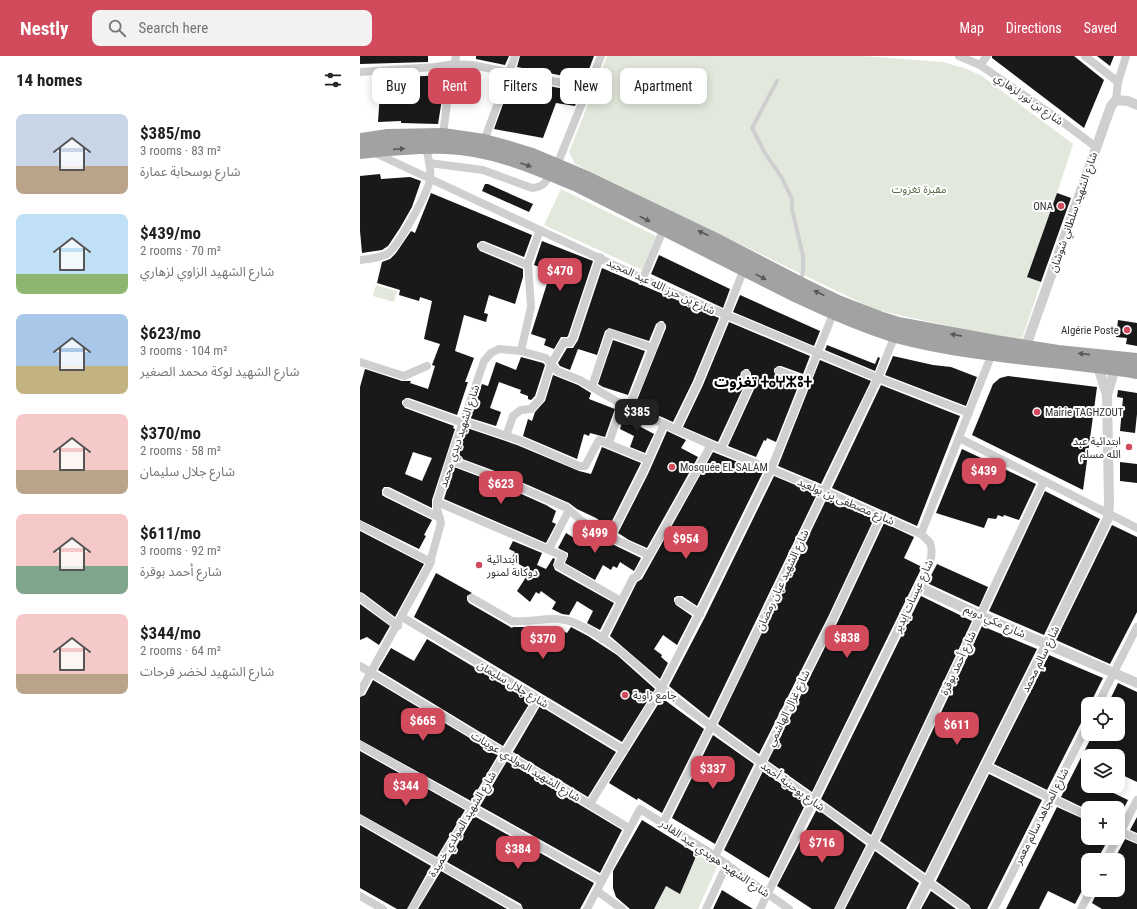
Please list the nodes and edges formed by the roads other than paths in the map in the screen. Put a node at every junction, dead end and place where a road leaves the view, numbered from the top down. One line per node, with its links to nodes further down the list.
1 (515, 56): 10 (street)
2 (601, 56): 11 (street)
3 (959, 56): 8 (street, شارع بن نور لزهاري)
4 (987, 56): 8 (street)
5 (1085, 56): 14 (street)
6 (1126, 56): 14 (street)
7 (455, 60): 9 (street); 12 (street); 19 (street)
8 (980, 65): 23 (street, شارع بن نور لزهاري)
9 (489, 68)
10 (510, 68)
11 (596, 68)
12 (360, 72)
13 (777, 81): 35 (lane)
14 (1118, 82): 15 (street)
15 (1116, 100): 18 (street); 23 (street, شارع الشهيد سلطاني شوشان)
16 (497, 104): 20 (street)
17 (581, 104): 25 (street)
18 (1137, 105)
19 (443, 135): 20 (highway); 21 (highway)
20 (484, 141): 25 (highway)
21 (364, 145): 22 (highway, one-way to 22); 26 (street, شارع بن حرز الله عبد المجيد)
22 (426, 147): 24 (street); 25 (highway, one-way to 25)
23 (1096, 147): 40 (street, شارع الشهيد سلطاني شوشان)
24 (429, 163): 25 (street); 26 (street)
25 (554, 169): 27 (highway, one-way to 27); 32 (highway, one-way to 25)
26 (430, 180): 28 (street, شارع بن حرز الله عبد المجيد); 31 (street)
27 (664, 228): 32 (highway); 34 (street)
28 (540, 230): 30 (street, شارع بن حرز الله عبد المجيد); 33 (street)
29 (482, 246): 33 (street)
30 (600, 257): 34 (street, شارع بن حرز الله عبد المجيد); 49 (street)
31 (360, 260)
32 (746, 262): 35 (highway); 36 (highway, one-way to 36); 37 (street)
33 (528, 265): 43 (street)
34 (643, 278): 37 (street, شارع بن حرز الله عبد المجيد)
35 (801, 284): 36 (highway, one-way to 35)
36 (836, 307): 39 (highway); 42 (highway, one-way to 36); 45 (street)
37 (726, 315): 45 (street, شارع بن حرز الله عبد المجيد); 63 (street)
38 (661, 326): 41 (street)
39 (895, 335): 42 (highway); 55 (street, شارع الشهيد عبان رمضان)
40 (1026, 346): 42 (highway); 48 (highway, one-way to 40)
41 (653, 348): 57 (street); 59 (street)
42 (994, 348): 48 (highway); 60 (street)
43 (521, 350): 44 (street, شارع مصطفى بن بولعيد); 49 (street, شارع مصطفى بن بولعيد)
44 (491, 353): 61 (street, شارع الشهيد ديدي محمد)
45 (817, 353): 55 (street, شارع بن حرز الله عبد المجيد); 56 (street)
46 (1137, 360): 48 (highway)
47 (361, 362): 50 (street); 52 (street)
48 (1108, 362): 53 (highway); 77 (street, شارع سالم محمد)
49 (551, 364): 57 (street, شارع مصطفى بن بولعيد); 64 (street)
50 (427, 366)
51 (779, 371): 56 (street)
52 (360, 372)
53 (1137, 372)
54 (746, 374): 68 (street)
55 (878, 378): 60 (street, شارع بن حرز الله عبد المجيد); 74 (street, شارع الشهيد عبان رمضان)
56 (806, 380): 71 (street)
57 (592, 386): 59 (street, شارع مصطفى بن بولعيد)
58 (407, 403): 61 (street)
59 (625, 406): 62 (street, شارع مصطفى بن بولعيد); 66 (street)
60 (969, 413): 65 (street)
61 (463, 422): 64 (street); 69 (street, شارع الشهيد ديدي محمد)
62 (664, 424): 63 (street, شارع مصطفى بن بولعيد); 70 (street)
63 (676, 429): 67 (street, شارع مصطفى بن بولعيد)
64 (506, 436): 66 (street)
65 (959, 438): 72 (street); 82 (street)
66 (609, 443): 70 (street)
67 (711, 445): 68 (street, شارع مصطفى بن بولعيد); 85 (street)
68 (722, 449): 71 (street, شارع مصطفى بن بولعيد)
69 (450, 460): 75 (street, شارع الشهيد ديدي محمد); 76 (street)
70 (648, 460): 83 (street)
71 (770, 469): 74 (street, شارع مصطفى بن بولعيد); 92 (street)
72 (1044, 481): 77 (street); 93 (street, شارع أحمد بوقرة)
73 (387, 492): 79 (street)
74 (824, 492): 78 (street, شارع مصطفى بن بولعيد); 107 (street, شارع الشهيد عبان رمضان)
75 (437, 502): 79 (street, شارع الشهيد ديدي محمد); 84 (street)
76 (569, 510): 83 (street); 84 (street)
77 (1109, 513): 81 (street); 98 (street, شارع سالم محمد)
78 (882, 516): 82 (street, شارع مصطفى بن بولعيد); 112 (street, شارع غزال الهاشمي)
79 (440, 519): 86 (street)
80 (360, 525): 86 (street)
81 (1137, 528)
82 (921, 534): 87 (street, شارع عيسات إيدير)
83 (610, 537): 85 (street)
84 (549, 549): 90 (street)
85 (649, 555): 90 (street)
86 (431, 562): 94 (street)
87 (918, 587): 93 (street, شارع مكي دويم); 116 (street, شارع عيسات إيدير)
88 (360, 597): 95 (street)
89 (472, 598): 97 (street, شارع بوحنية أحمد)
90 (621, 601): 97 (street)
91 (678, 601): 92 (street)
92 (700, 614): 103 (street)
93 (981, 616): 98 (street, شارع مكي دويم); 126 (street, شارع أحمد بوقرة)
94 (402, 617): 95 (street); 106 (street, شارع جلال سليمان)
95 (398, 626): 100 (street)
96 (1137, 628): 101 (street)
97 (602, 639): 103 (street, شارع بوحنية أحمد)
98 (1047, 644): 101 (street, شارع مكي دويم); 113 (street, شارع سالم محمد)
99 (360, 666): 100 (street, شارع الشهيد المولدي عوينات)
100 (371, 673): 104 (street); 111 (street, شارع الشهيد المولدي عوينات)
101 (1114, 673): 102 (street, شارع مكي دويم); 105 (street)
102 (1137, 683)
103 (662, 686): 107 (street, شارع بوحنية أحمد); 110 (street)
104 (360, 692)
105 (1102, 697)
106 (538, 699): 110 (street, شارع جلال سليمان); 111 (street, شارع الشهيد المولدي خميدة)
107 (712, 727): 112 (street, شارع بوحنية أحمد); 121 (street, شارع الشهيد عبان رمضان)
108 (1081, 738): 114 (street, شارع المجاهد سالم معمر)
109 (360, 745): 118 (street)
110 (624, 750): 117 (street)
111 (504, 753): 117 (street, شارع الشهيد المولدي عوينات); 118 (street, شارع الشهيد المولدي خميدة)
112 (761, 764): 116 (street, شارع بوحنية أحمد); 127 (street, شارع غزال الهاشمي)
113 (986, 766): 114 (street); 131 (street, شارع سالم محمد)
114 (1050, 798): 119 (street); 147 (street, شارع المجاهد سالم معمر)
115 (1137, 800): 122 (street)
116 (814, 801): 126 (street, شارع بوحنية أحمد); 133 (street, شارع عيسات إيدير)
117 (590, 804): 123 (street, شارع الشهيد المولدي عوينات)
118 (472, 808): 128 (street, شارع الشهيد المولدي خميدة); 130 (street)
119 (1081, 813)
120 (360, 819): 128 (street)
121 (663, 823): 123 (street, شارع الشهيد هويدي عبد القادر); 127 (street, شارع الشهيد هويدي عبد القادر)
122 (1125, 823)
123 (630, 828): 130 (street)
124 (1125, 836): 125 (street)
125 (1137, 839)
126 (873, 843): 131 (street, شارع بوحنية أحمد); 144 (street, شارع أحمد بوقرة)
127 (715, 856): 129 (street, شارع الشهيد هويدي عبد القادر)
128 (439, 864): 137 (street, شارع الشهيد المولدي خميدة); 138 (street)
129 (726, 864): 133 (street, شارع الشهيد هويدي عبد القادر); 141 (street)
130 (602, 881): 132 (street)
131 (927, 882): 145 (street, شارع سالم محمد); 146 (street, شارع بوحنية أحمد)
132 (597, 891): 139 (street); 140 (street)
133 (767, 893): 142 (street, شارع عيسات إيدير); 143 (street, شارع الشهيد هويدي عبد القادر)
134 (360, 896): 136 (street)
135 (1087, 897): 148 (street)
136 (383, 909)
137 (412, 909)
138 (518, 909)
139 (587, 909)
140 (622, 909)
141 (706, 909)
142 (760, 909)
143 (789, 909)
144 (839, 909)
145 (914, 909)
146 (966, 909)
147 (994, 909)
148 (1081, 909)

